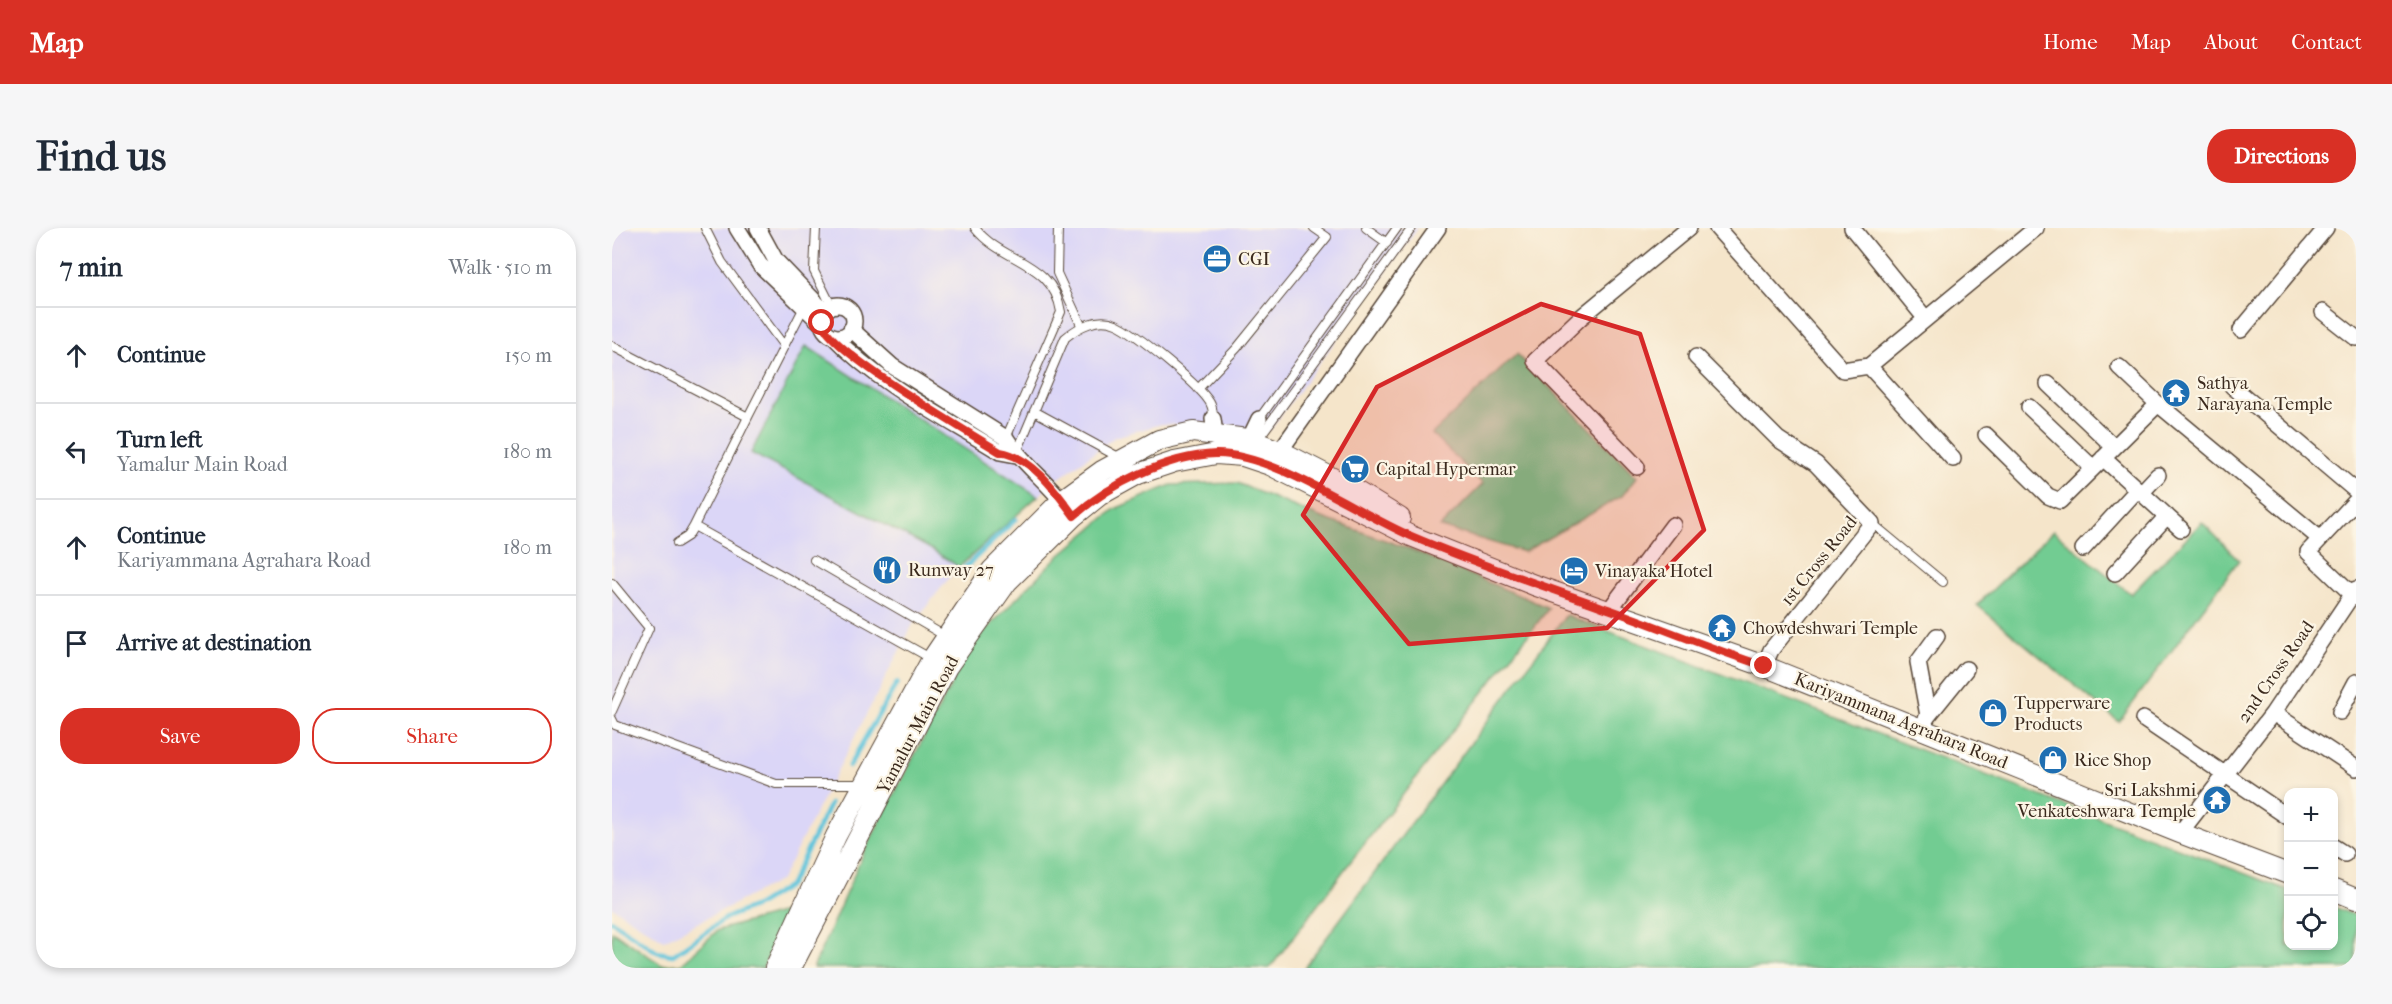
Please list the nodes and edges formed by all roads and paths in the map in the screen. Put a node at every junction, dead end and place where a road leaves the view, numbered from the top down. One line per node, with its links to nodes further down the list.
1 (705, 228): 28 (lane)
2 (737, 228): 18 (street)
3 (758, 228): 20 (street)
4 (816, 228): 20 (lane)
5 (975, 228): 42 (lane)
6 (1058, 228): 22 (lane)
7 (1314, 228): 34 (lane)
8 (1366, 228): 17 (lane)
9 (1397, 228): 17 (lane)
10 (1413, 228): 43 (lane)
11 (1438, 228): 46 (street)
12 (1689, 228): 49 (street)
13 (1717, 228): 30 (street)
14 (1852, 228): 21 (street)
15 (2036, 228): 21 (street)
16 (2326, 228): 24 (street)
17 (1387, 243): 39 (lane)
18 (804, 309): 20 (street); 28 (lane)
19 (2323, 312): 26 (street)
20 (826, 314): 23 (street); 25 (street)
21 (1926, 319): 30 (street)
22 (1081, 326): 34 (lane); 37 (lane)
23 (851, 330): 25 (street); 42 (street)
24 (2241, 330)
25 (834, 337): 44 (street)
26 (2356, 338)
27 (612, 346): 38 (lane)
28 (784, 346): 38 (lane)
29 (1696, 357): 57 (street)
30 (1869, 366): 47 (street)
31 (2119, 367): 35 (street)
32 (2048, 384): 45 (street)
33 (2232, 386): 52 (street)
34 (1198, 388): 40 (lane)
35 (2158, 404): 45 (street); 62 (street)
36 (2029, 407): 45 (street)
37 (1034, 411): 44 (lane); 48 (lane)
38 (748, 417): 59 (lane)
39 (1259, 419): 43 (street)
40 (1214, 427): 43 (street, Yamalur Main Road); 48 (street, Yamalur Main Road)
41 (1986, 435): 45 (street)
42 (1006, 438): 44 (street)
43 (1249, 449): 46 (street, Yamalur Main Road); 55 (street, Yamalur Main Road)
44 (1016, 455): 53 (street)
45 (2104, 457): 51 (street)
46 (1275, 458): 61 (street, Yamalur Main Road); 64 (street)
47 (1953, 459)
48 (1124, 460): 53 (street, Yamalur Main Road)
49 (1637, 467)
50 (2158, 475): 51 (street)
51 (2140, 491): 56 (street); 65 (street)
52 (2356, 491)
53 (1062, 500): 55 (street); 73 (street, Yamalur Main Road)
54 (2356, 501): 62 (street)
55 (1074, 516): 74 (street, Yamalur Main Road)
56 (2167, 516): 60 (street); 67 (street)
57 (1872, 523): 68 (lane, 1st Cross Road); 75 (street, 1st Cross Road)
58 (1673, 525): 71 (street)
59 (694, 526): 63 (lane); 74 (lane)
60 (2181, 529)
61 (1411, 536): 64 (street, Kariyammana Agrahara Road)
62 (2319, 538): 70 (street)
63 (677, 543)
64 (1448, 549): 71 (street, Kariyammana Agrahara Road)
65 (2083, 549)
66 (814, 560): 73 (lane)
67 (2115, 573)
68 (1943, 582)
69 (612, 583): 78 (lane)
70 (2355, 594): 80 (street, 2nd Cross Road)
71 (1610, 609): 75 (street, Kariyammana Agrahara Road)
72 (1937, 636): 83 (street)
73 (946, 637): 74 (street, Yamalur Main Road)
74 (939, 663): 86 (street, Yamalur Main Road); 93 (street, Yamalur Main Road)
75 (1764, 666): 83 (street, Kariyammana Agrahara Road)
76 (1966, 669): 83 (street)
77 (2356, 682): 79 (street)
78 (612, 711)
79 (2340, 712)
80 (2273, 713): 84 (street); 85 (street, 2nd Cross Road)
81 (612, 719): 86 (lane)
82 (2143, 719): 85 (street)
83 (1924, 722): 88 (street, Kariyammana Agrahara Road)
84 (2356, 768)
85 (2225, 776): 87 (street); 88 (street, 2nd Cross Road)
86 (864, 784): 92 (street, Yamalur Main Road)
87 (2284, 814)
88 (2180, 833): 89 (street, Kariyammana Agrahara Road)
89 (2284, 872)
90 (2338, 892): 91 (street)
91 (2356, 899)
92 (775, 968)
93 (791, 968)

